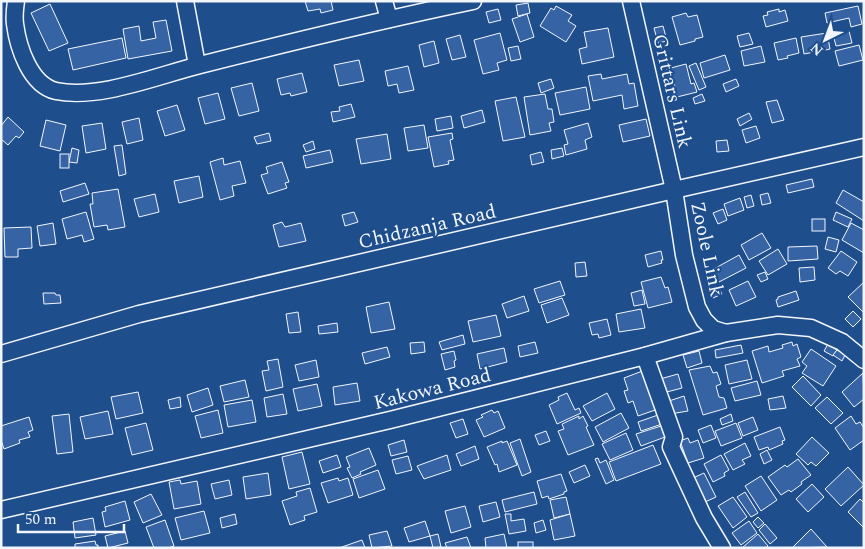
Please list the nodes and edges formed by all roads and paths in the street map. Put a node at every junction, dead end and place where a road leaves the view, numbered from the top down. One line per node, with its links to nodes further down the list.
1 (16, 1): 7 (street)
2 (186, 1): 7 (street)
3 (384, 1): 6 (street)
4 (473, 1): 6 (street)
5 (631, 1): 9 (street, Grittars Link)
6 (389, 19): 7 (street)
7 (197, 66)
8 (864, 147): 9 (street, Chidzanja Road)
9 (674, 190): 10 (street, Zoole Link); 11 (street, Chidzanja Road)
10 (726, 333): 12 (street, Kakowa Road); 13 (street, Kakowa Road)
11 (1, 354)
12 (646, 356): 14 (street, Kakowa Road); 15 (street)
13 (864, 360)
14 (1, 510)
15 (722, 548)

